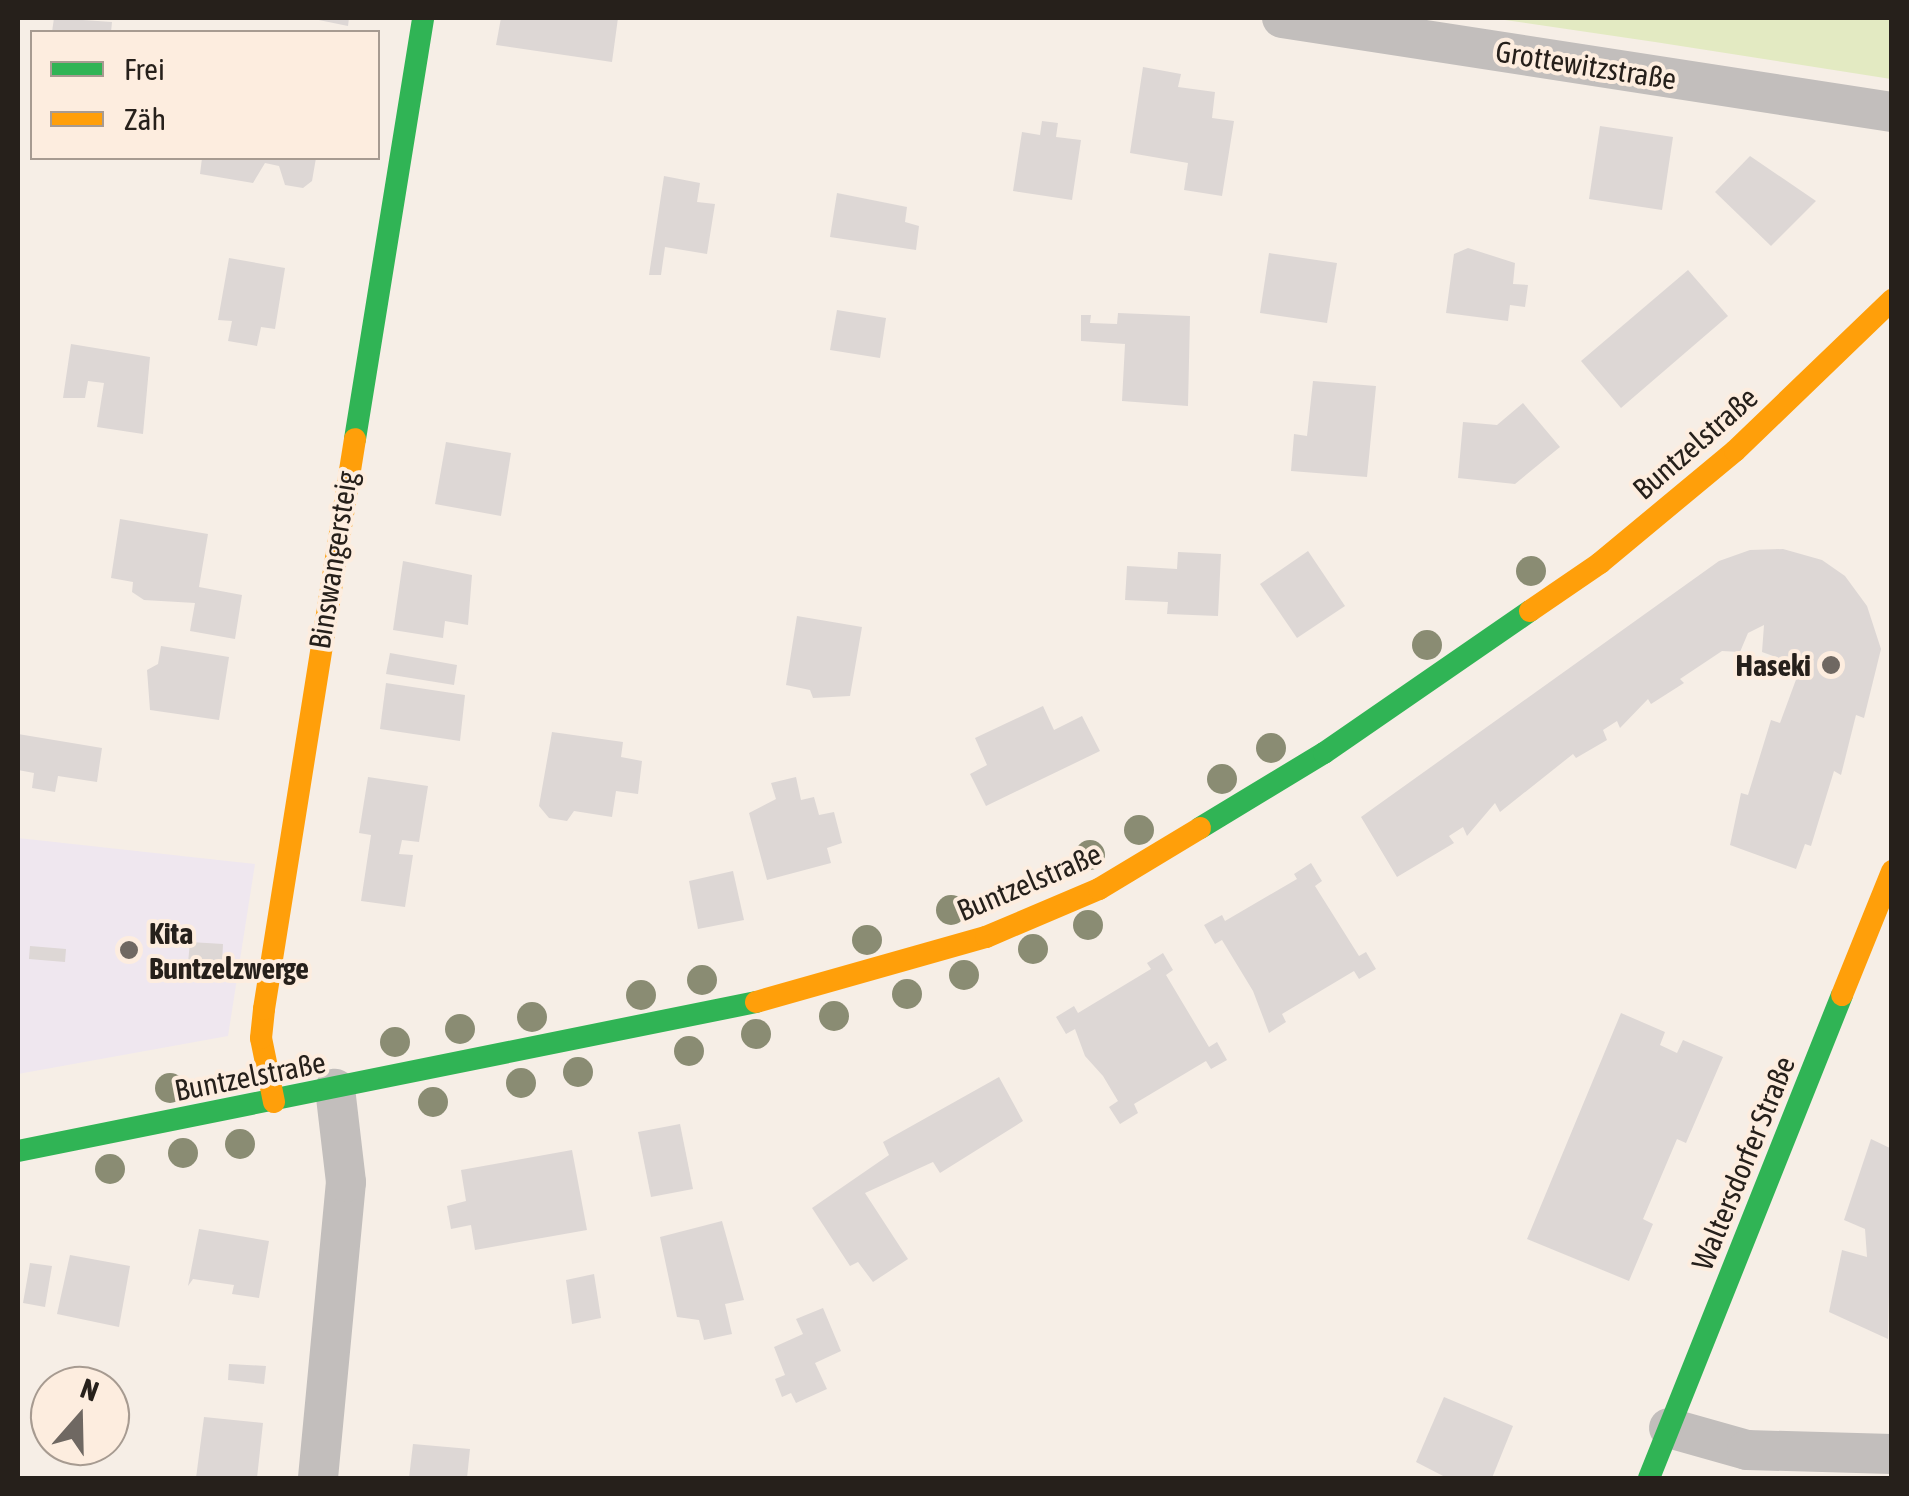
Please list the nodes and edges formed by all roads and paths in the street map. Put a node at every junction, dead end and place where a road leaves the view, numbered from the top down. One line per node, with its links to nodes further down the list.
1 (423, 18): 7 (street, Binswangersteig)
2 (1282, 18): 3 (street, Grottewitzstraße)
3 (1892, 112)
4 (1892, 300): 6 (street, Buntzelstraße)
5 (1892, 871): 9 (street, Waltersdorfer Straße)
6 (336, 1090): 7 (street, Buntzelstraße); 11 (street)
7 (274, 1102): 8 (street, Buntzelstraße)
8 (18, 1152)
9 (1670, 1428): 10 (street); 12 (street, Waltersdorfer Straße)
10 (1892, 1454)
11 (318, 1478)
12 (1649, 1478)

